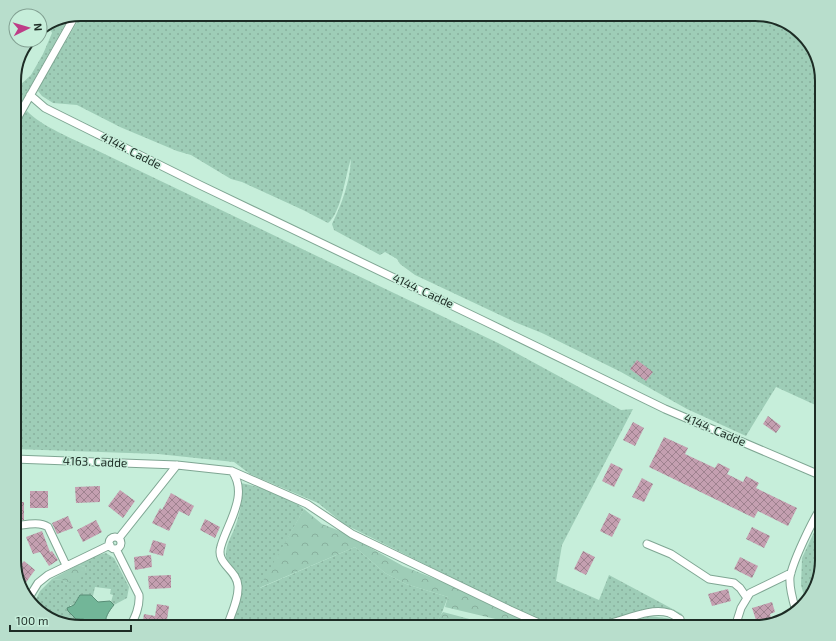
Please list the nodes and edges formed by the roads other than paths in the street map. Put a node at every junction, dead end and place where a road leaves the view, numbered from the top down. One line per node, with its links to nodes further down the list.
1 (72, 22): 2 (street)
2 (30, 95): 3 (street); 7 (street, 4144. Cadde)
3 (21, 111)
4 (21, 459): 5 (street, 4163. Cadde)
5 (177, 465): 6 (street, 4163. Cadde); 10 (street)
6 (232, 471): 21 (street); 22 (street, 4163. Cadde)
7 (815, 473)
8 (815, 519): 15 (street)
9 (21, 525): 14 (street)
10 (119, 538): 12 (street); 13 (street)
11 (647, 544): 17 (street)
12 (110, 545): 13 (street); 14 (street)
13 (116, 549): 20 (street)
14 (66, 565): 16 (street)
15 (791, 574): 17 (street); 18 (street)
16 (31, 593)
17 (747, 598): 24 (street)
18 (794, 605)
19 (680, 619): 23 (street, 4163. Cadde)
20 (133, 620)
21 (229, 620)
22 (532, 620)
23 (624, 620)
24 (737, 620)

